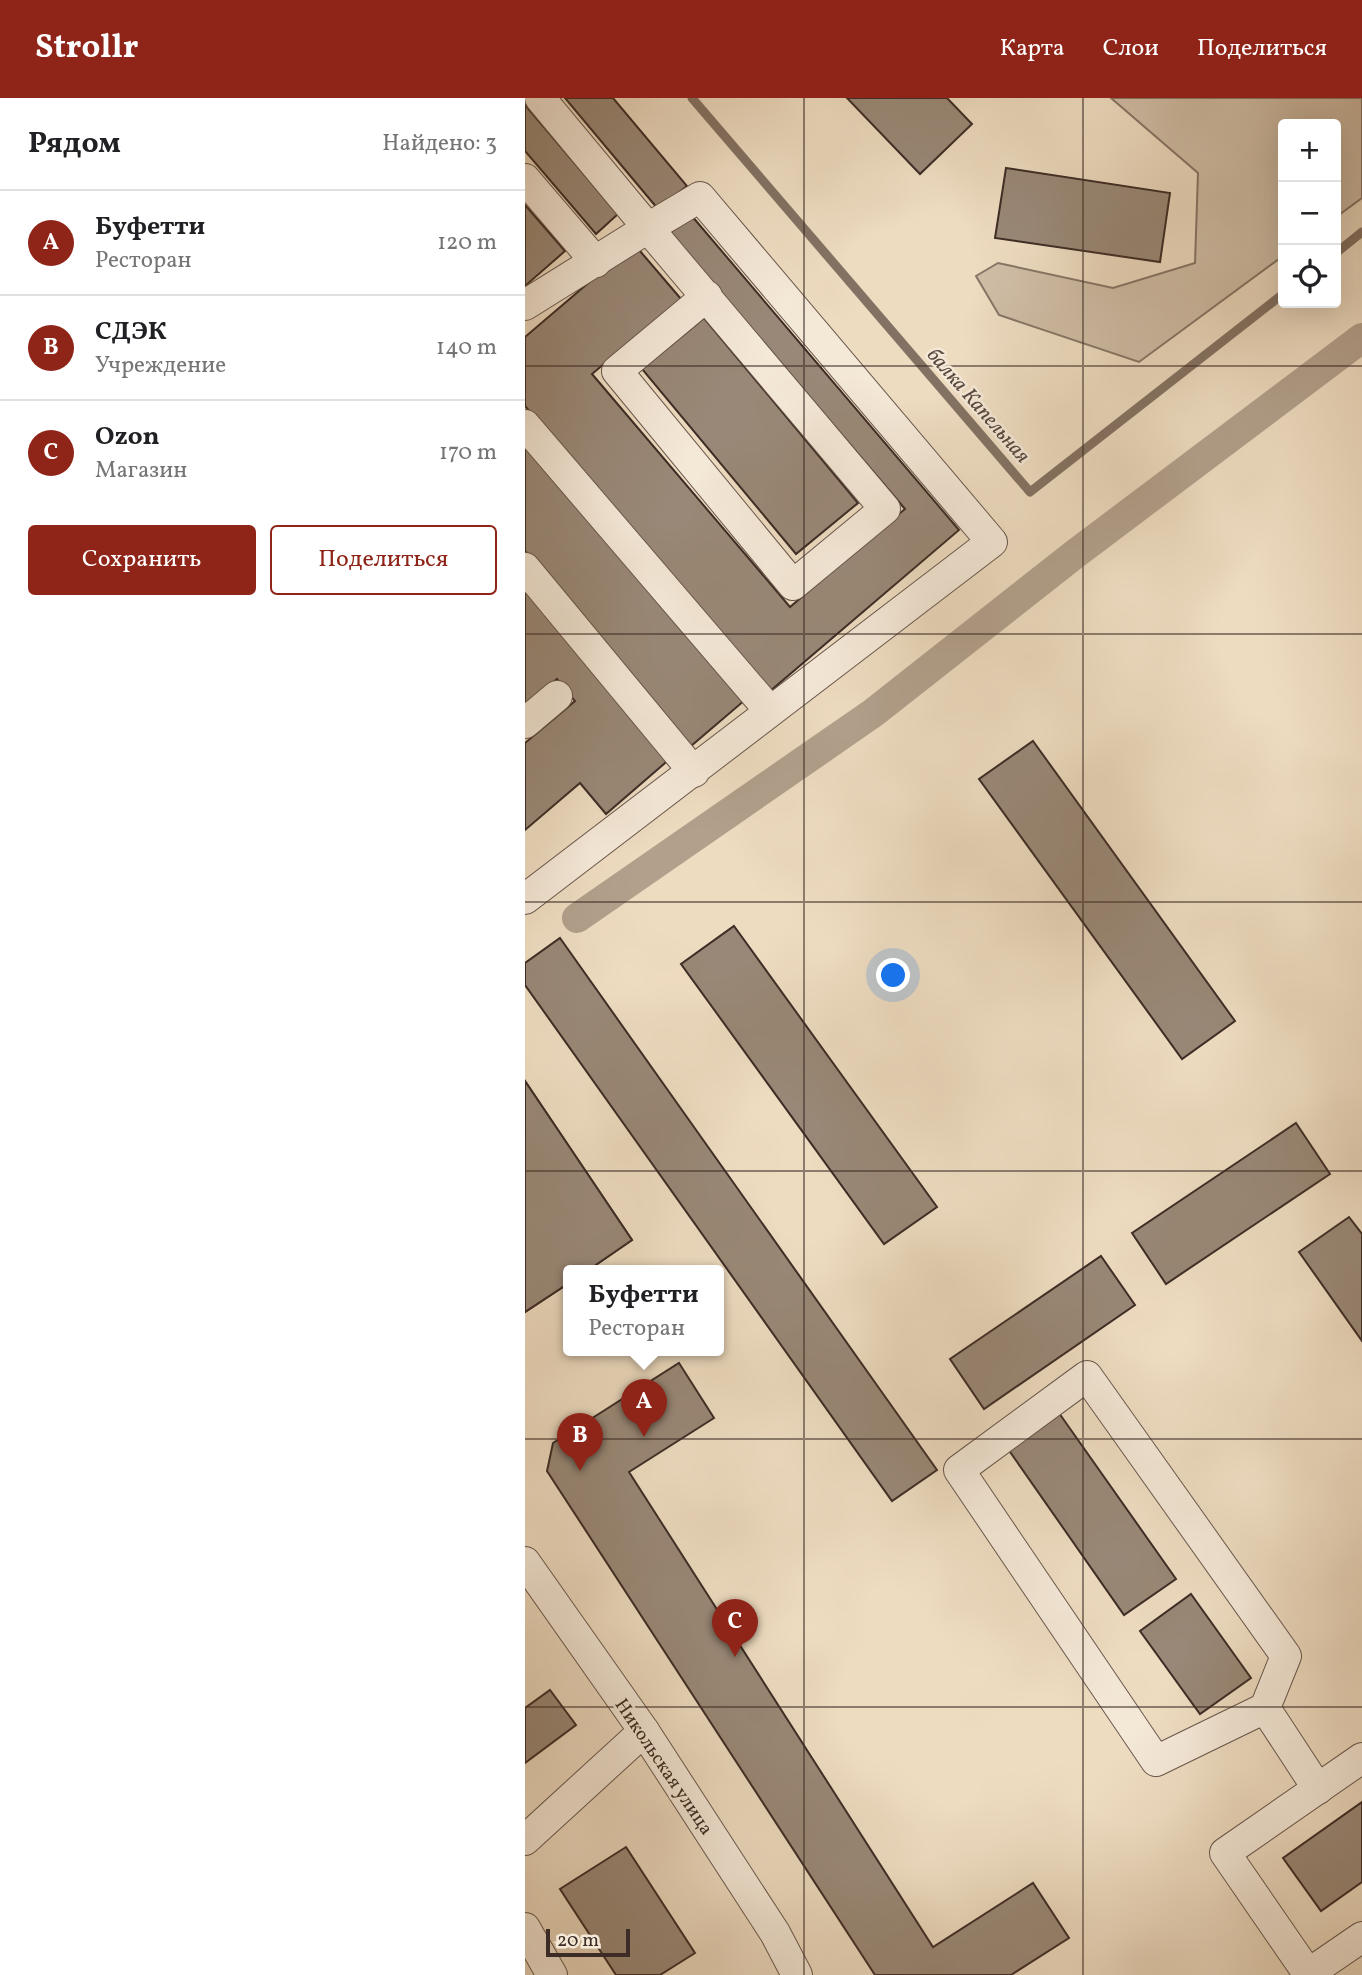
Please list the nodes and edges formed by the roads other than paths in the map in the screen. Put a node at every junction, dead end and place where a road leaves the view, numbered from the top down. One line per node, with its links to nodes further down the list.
1 (540, 98): 3 (street)
2 (525, 179): 4 (street)
3 (648, 228): 4 (street); 5 (street); 10 (street)
4 (596, 262): 6 (street)
5 (707, 296): 5 (street)
6 (525, 305)
7 (525, 425): 10 (street)
8 (525, 568): 12 (street)
9 (557, 696): 11 (street)
10 (770, 711): 12 (street)
11 (525, 723)
12 (694, 772): 13 (street)
13 (525, 900)
14 (525, 1562): 16 (street, Никольская улица)
15 (1265, 1708): 15 (street); 18 (street)
16 (644, 1731): 19 (street); 23 (street, Никольская улица)
17 (1362, 1758): 18 (street)
18 (1318, 1789): 24 (street)
19 (525, 1840)
20 (525, 1928): 22 (street)
21 (1362, 1937): 24 (street)
22 (552, 1975)
23 (797, 1975)
24 (1308, 1975)

